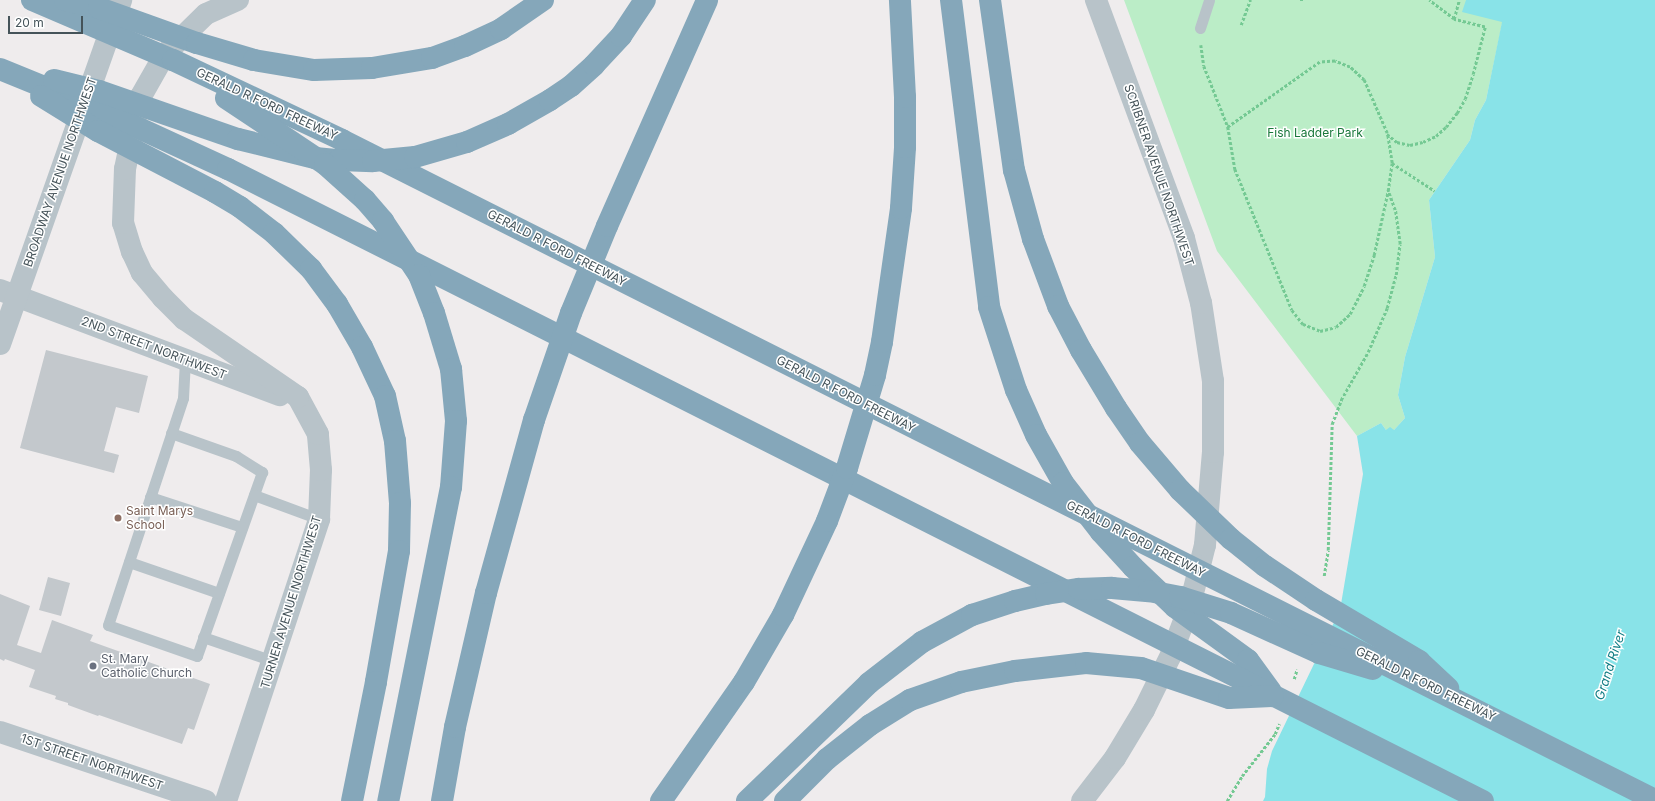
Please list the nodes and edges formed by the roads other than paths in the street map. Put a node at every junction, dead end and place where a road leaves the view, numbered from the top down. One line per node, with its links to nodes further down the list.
1 (32, 0): 14 (highway, GERALD R FORD FREEWAY)
2 (65, 0): 5 (highway)
3 (121, 0): 16 (street, BROADWAY AVENUE NORTHWEST)
4 (238, 0): 19 (street, TURNER AVENUE NORTHWEST)
5 (543, 0)
6 (645, 0): 15 (highway)
7 (707, 0): 39 (highway)
8 (900, 0): 40 (highway)
9 (951, 0): 29 (highway)
10 (990, 0): 32 (highway)
11 (1096, 0): 43 (street, SCRIBNER AVENUE NORTHWEST)
12 (1209, 0): 13 (lane)
13 (1200, 28)
14 (173, 60): 30 (highway, GERALD R FORD FREEWAY); 38 (highway)
15 (1, 70): 29 (highway); 37 (highway)
16 (8, 293): 17 (street, BROADWAY AVENUE NORTHWEST); 18 (street, 2ND STREET NORTHWEST)
17 (0, 344)
18 (185, 359): 19 (street, 2ND STREET NORTHWEST); 20 (lane)
19 (306, 411): 23 (street, TURNER AVENUE NORTHWEST)
20 (171, 433): 21 (lane); 22 (lane)
21 (254, 495): 23 (lane); 24 (lane)
22 (150, 496): 24 (lane); 25 (lane)
23 (319, 519): 28 (street, TURNER AVENUE NORTHWEST)
24 (242, 527): 26 (lane)
25 (129, 562): 26 (lane); 27 (lane)
26 (219, 593): 27 (lane)
27 (203, 637): 28 (lane)
28 (273, 661): 36 (street, TURNER AVENUE NORTHWEST)
29 (1244, 669): 31 (highway)
30 (1411, 678): 32 (highway, GERALD R FORD FREEWAY); 41 (highway)
31 (1274, 696): 42 (highway); 44 (highway)
32 (1462, 701): 34 (highway, GERALD R FORD FREEWAY)
33 (0, 732): 35 (street, 1ST STREET NORTHWEST)
34 (1655, 800)
35 (206, 801)
36 (226, 801)
37 (352, 801)
38 (388, 801)
39 (442, 801)
40 (661, 801)
41 (747, 801)
42 (785, 801)
43 (1082, 801)
44 (1483, 801)

